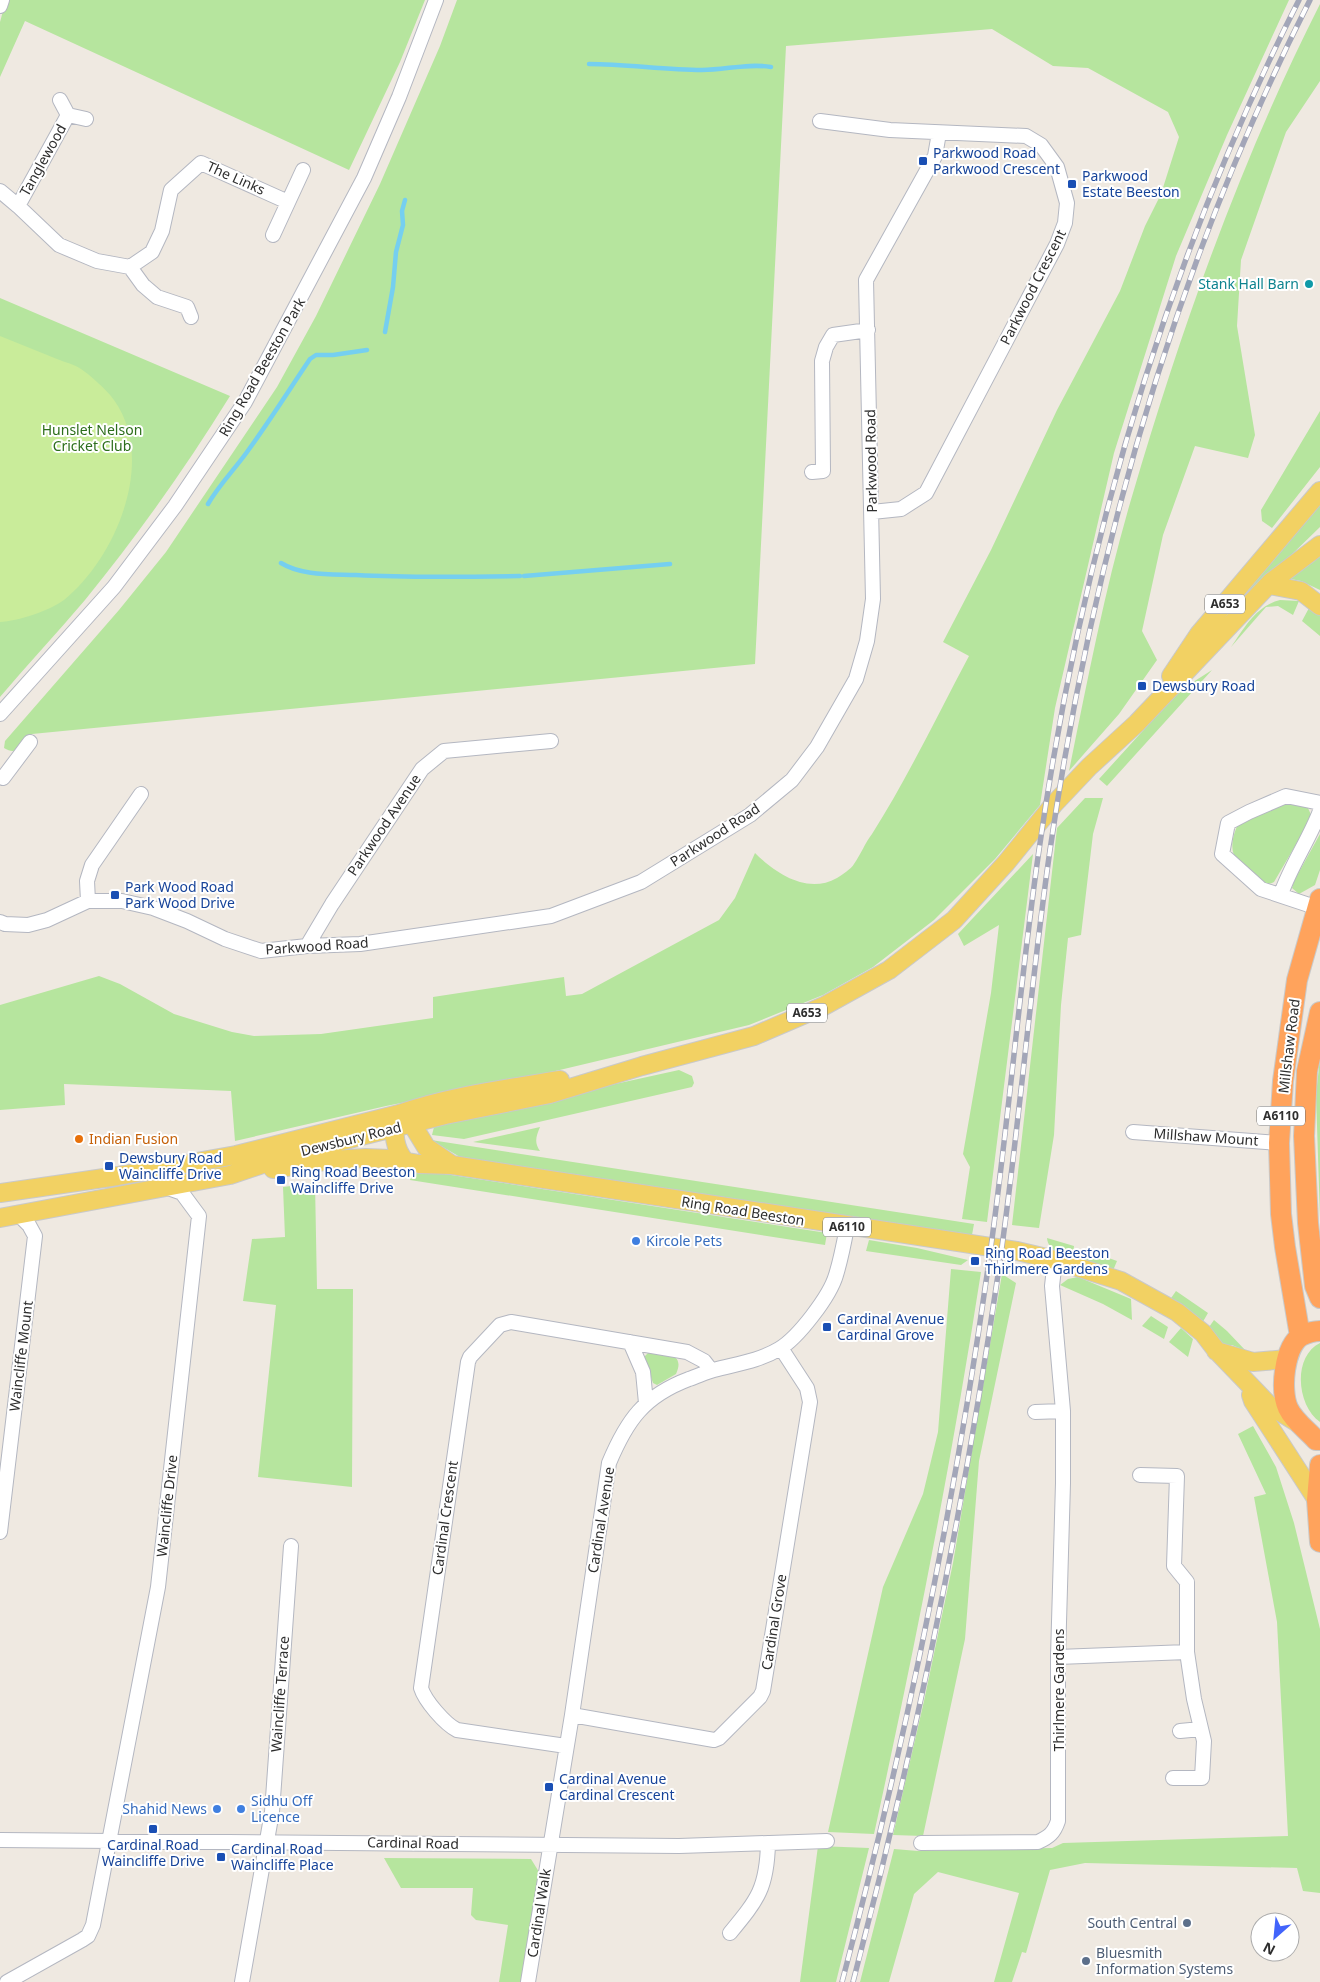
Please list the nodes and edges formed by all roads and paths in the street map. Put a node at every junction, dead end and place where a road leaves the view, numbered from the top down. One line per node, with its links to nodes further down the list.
1 (2, 0): 3 (street)
2 (436, 0): 23 (street, Ring Road Beeston Park)
3 (0, 6)
4 (60, 100): 5 (street, Tanglewood)
5 (68, 115): 6 (street, Tanglewood); 12 (street, Tanglewood)
6 (86, 119)
7 (820, 121): 8 (street, Parkwood Crescent)
8 (939, 133): 16 (street, Parkwood Road); 19 (street, Parkwood Crescent)
9 (303, 170): 11 (street)
10 (0, 191): 12 (street)
11 (288, 202): 13 (street); 14 (street, The Links)
12 (18, 206): 14 (street)
13 (273, 235)
14 (130, 268): 15 (street)
15 (190, 307)
16 (868, 330): 17 (street); 19 (street, Parkwood Road)
17 (812, 472)
18 (1320, 490): 24 (main road, Dewsbury Road / A653)
19 (872, 512): 35 (street, Parkwood Road)
20 (1320, 545): 21 (main road, Dewsbury Road / A653)
21 (1269, 585): 22 (main road); 24 (main road, Dewsbury Road / A653)
22 (1320, 606)
23 (0, 714)
24 (1138, 724): 37 (main road, Dewsbury Road / A653)
25 (552, 741): 35 (street, Parkwood Avenue)
26 (30, 742): 27 (street)
27 (1, 776)
28 (141, 794): 32 (street)
29 (1320, 803): 31 (street, Millshaw Road)
30 (1320, 811): 31 (street)
31 (1281, 894): 33 (street, Millshaw Road)
32 (88, 901): 34 (street, Parkwood Road); 35 (street, Parkwood Road)
33 (1319, 903): 39 (highway, Millshaw Road / A6110)
34 (0, 922)
35 (307, 946)
36 (1320, 1012): 49 (highway, Millshaw Road / A6110)
37 (401, 1122): 40 (main road); 41 (main road, Ring Road Beeston / A6110); 42 (main road, Dewsbury Road); 44 (main road, Dewsbury Road / A653)
38 (1133, 1132): 39 (street, Millshaw Mount)
39 (1279, 1143): 51 (highway, Millshaw Road / A6110)
40 (405, 1161): 41 (main road, Ring Road Beeston / A6110); 42 (main road, Ring Road Beeston / A6110)
41 (452, 1165): 47 (main road, Ring Road Beeston / A6110)
42 (230, 1175): 43 (main road, Dewsbury Road)
43 (165, 1187): 45 (main road, Dewsbury Road); 77 (street, Waincliffe Drive)
44 (0, 1193)
45 (19, 1216): 46 (main road, Dewsbury Road); 66 (street, Waincliffe Mount)
46 (0, 1218)
47 (847, 1227): 48 (main road, Ring Road Beeston / A6110); 53 (street, Cardinal Avenue)
48 (1056, 1260): 54 (main road, Ring Road Beeston / A6110); 59 (street, Thirlmere Gardens)
49 (1320, 1298)
50 (1320, 1331): 51 (highway)
51 (1300, 1336): 55 (highway)
52 (630, 1342): 56 (street, Cardinal Crescent); 58 (street); 74 (street, Cardinal Crescent)
53 (780, 1348): 56 (street, Cardinal Avenue); 71 (street, Cardinal Grove)
54 (1216, 1350): 55 (main road); 57 (main road, Ring Road Beeston)
55 (1288, 1359): 61 (highway)
56 (711, 1370): 58 (street, Cardinal Avenue)
57 (1247, 1383): 61 (main road, Ring Road Beeston); 65 (main road)
58 (646, 1402): 71 (street, Cardinal Avenue)
59 (1063, 1411): 60 (street); 70 (street, Thirlmere Gardens)
60 (1035, 1412)
61 (1299, 1423): 62 (highway)
62 (1318, 1440): 63 (highway)
63 (1320, 1463): 65 (highway)
64 (1140, 1475): 69 (street)
65 (1316, 1500): 67 (highway)
66 (0, 1532)
67 (1320, 1542)
68 (291, 1546): 79 (street, Waincliffe Terrace)
69 (1187, 1652): 70 (street); 72 (street)
70 (1058, 1657): 82 (street, Thirlmere Gardens)
71 (572, 1715): 74 (street, Cardinal Avenue)
72 (1201, 1729): 73 (street); 75 (street)
73 (1180, 1731)
74 (566, 1746): 81 (street, Cardinal Avenue)
75 (1173, 1778)
76 (0, 1840): 77 (street, Cardinal Road)
77 (110, 1840): 79 (street, Cardinal Road); 84 (street, Waincliffe Drive)
78 (827, 1841): 80 (street, Cardinal Road)
79 (267, 1842): 81 (street, Cardinal Road); 85 (street, Waincliffe Terrace)
80 (768, 1843): 81 (street, Cardinal Road); 83 (street)
81 (551, 1844): 86 (street, Cardinal Walk)
82 (921, 1844)
83 (730, 1933)
84 (7, 1982)
85 (242, 1982)
86 (528, 1982)

